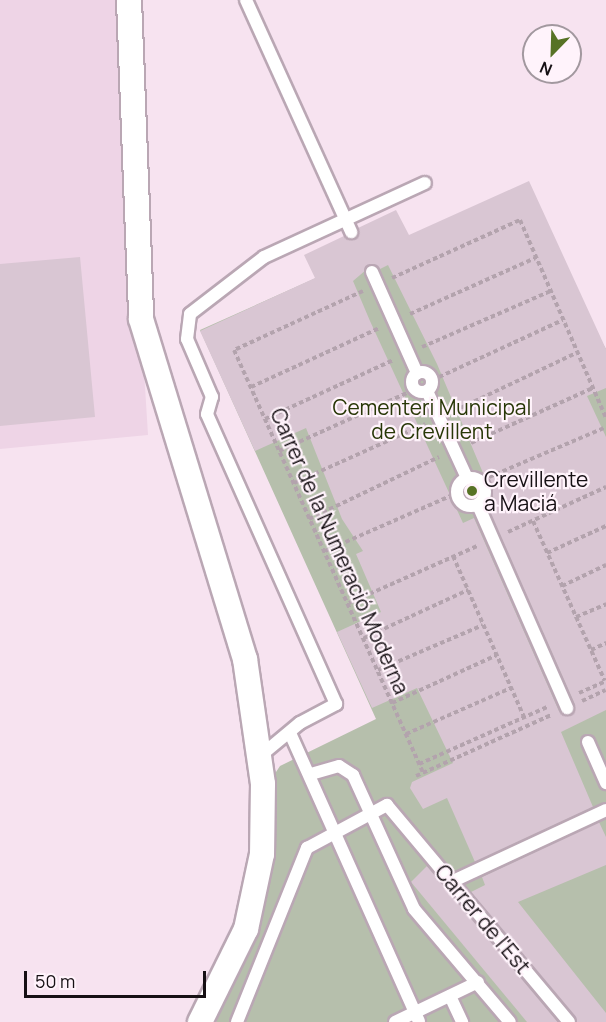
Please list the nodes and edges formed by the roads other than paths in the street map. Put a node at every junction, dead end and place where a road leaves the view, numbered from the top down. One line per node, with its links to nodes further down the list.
1 (129, 0): 11 (street)
2 (246, 0): 4 (lane)
3 (425, 183): 4 (lane)
4 (348, 226): 9 (lane)
5 (372, 272): 6 (lane)
6 (467, 478): 7 (lane); 7 (lane)
7 (478, 505): 8 (lane)
8 (565, 704)
9 (290, 733): 11 (lane); 12 (lane)
10 (588, 742): 13 (lane)
11 (259, 757): 21 (street)
12 (311, 774): 15 (lane); 16 (lane)
13 (606, 783)
14 (606, 810): 17 (lane)
15 (367, 814): 16 (lane); 17 (lane, Carrer de l'Est); 18 (lane)
16 (332, 832): 20 (lane); 22 (lane)
17 (451, 882): 26 (lane, Carrer de l'Est)
18 (478, 982): 19 (lane); 25 (lane)
19 (450, 996): 20 (lane); 24 (lane)
20 (417, 1017): 23 (lane)
21 (200, 1022)
22 (237, 1022)
23 (395, 1022)
24 (462, 1022)
25 (510, 1022)
26 (569, 1022)

